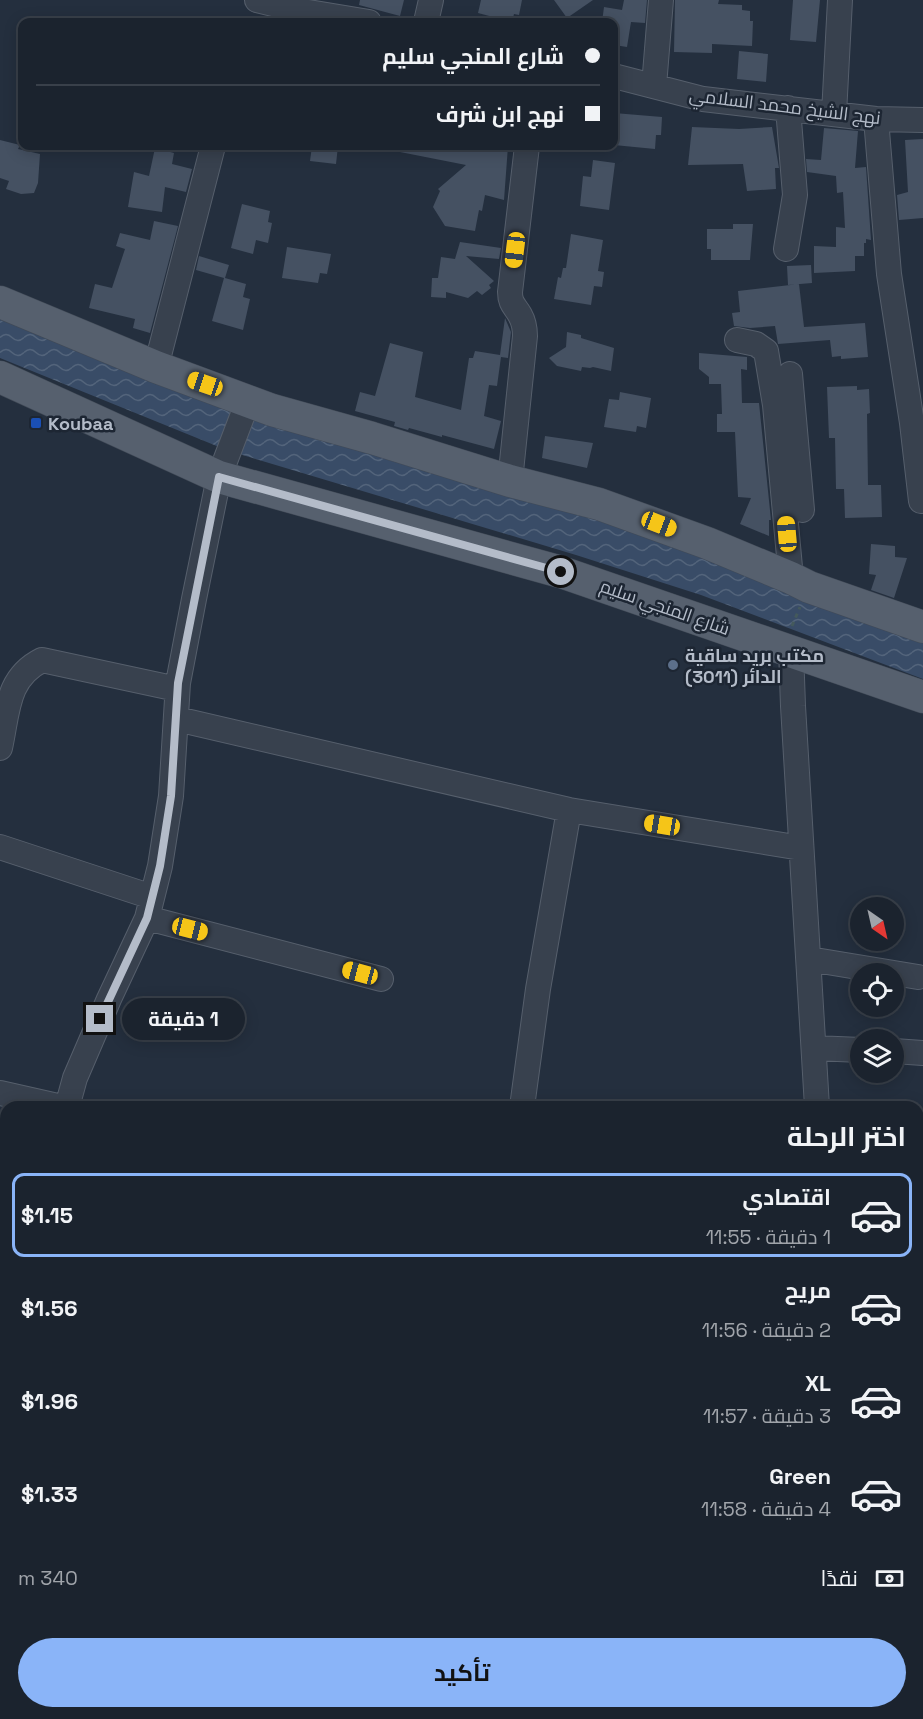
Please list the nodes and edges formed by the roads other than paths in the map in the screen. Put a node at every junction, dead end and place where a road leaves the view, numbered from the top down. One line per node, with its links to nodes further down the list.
1 (256, 0): 5 (street)
2 (431, 0): 7 (street)
3 (661, 0): 9 (street)
4 (840, 0): 11 (street)
5 (303, 6): 6 (street)
6 (352, 18)
7 (427, 18)
8 (618, 77): 9 (street, نهج الشيخ محمد السلامي)
9 (654, 86): 10 (street, نهج الشيخ محمد السلامي)
10 (788, 108): 11 (street, نهج الشيخ محمد السلامي); 16 (street)
11 (834, 114): 12 (street, نهج الشيخ محمد السلامي)
12 (876, 119): 13 (street, نهج الشيخ محمد السلامي); 22 (street)
13 (923, 120)
14 (212, 150): 19 (street)
15 (527, 150): 25 (street)
16 (786, 249)
17 (0, 302): 19 (main road)
18 (736, 340): 27 (street)
19 (156, 367): 23 (main road)
20 (790, 374): 27 (street)
21 (0, 377): 24 (main road, شارع المنجي سليم)
22 (914, 386): 26 (street)
23 (246, 405): 24 (street); 25 (main road)
24 (222, 469): 29 (main road, شارع المنجي سليم); 30 (street)
25 (510, 481): 27 (main road)
26 (921, 501)
27 (801, 589): 28 (main road)
28 (923, 627)
29 (791, 640): 31 (main road, شارع المنجي سليم); 36 (street)
30 (177, 689): 32 (street); 33 (street)
31 (923, 697)
32 (177, 719): 34 (street); 37 (street)
33 (0, 748)
34 (569, 810): 36 (street); 48 (street)
35 (0, 847): 37 (street)
36 (801, 848): 38 (street)
37 (150, 908): 40 (street); 47 (street)
38 (809, 959): 39 (street); 41 (street)
39 (918, 977)
40 (381, 979)
41 (814, 1048): 42 (street); 49 (street)
42 (850, 1050)
43 (904, 1052): 44 (street)
44 (923, 1053)
45 (0, 1093): 46 (street)
46 (35, 1101)
47 (69, 1101)
48 (523, 1101)
49 (817, 1101)

